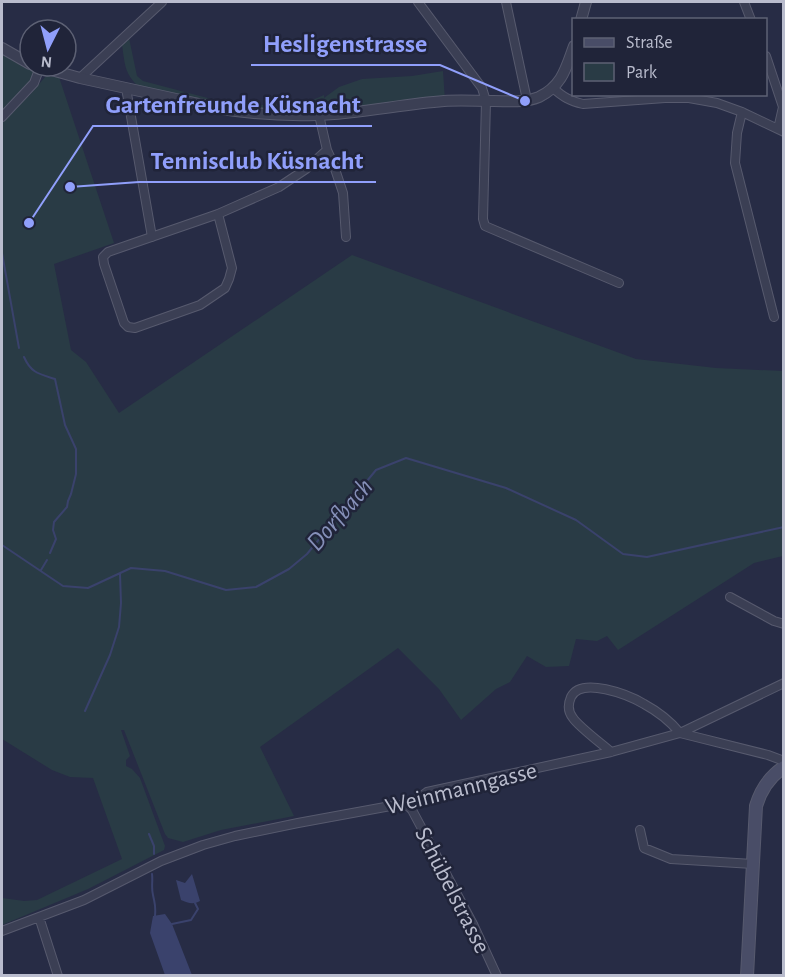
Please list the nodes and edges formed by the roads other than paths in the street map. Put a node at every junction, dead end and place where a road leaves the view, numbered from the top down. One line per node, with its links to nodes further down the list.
1 (162, 2): 13 (street)
2 (418, 2): 17 (street)
3 (506, 2): 16 (street)
4 (586, 2): 6 (street)
5 (744, 2): 7 (street)
6 (582, 18)
7 (750, 18)
8 (2, 48): 10 (street)
9 (572, 50): 15 (street)
10 (18, 56)
11 (767, 62): 21 (street)
12 (34, 78): 20 (street)
13 (80, 78): 14 (street)
14 (126, 88): 19 (street); 24 (street)
15 (553, 88): 16 (street); 18 (street)
16 (526, 100): 17 (street)
17 (486, 101): 19 (street); 26 (street)
18 (742, 112): 21 (street); 27 (street)
19 (319, 115): 22 (street)
20 (2, 117)
21 (782, 133)
22 (327, 150): 23 (street); 25 (street)
23 (218, 214): 24 (street); 24 (street)
24 (152, 237)
25 (346, 237)
26 (619, 283)
27 (774, 317)
28 (730, 597): 29 (street)
29 (783, 624)
30 (783, 683): 31 (street, Weinmanngasse)
31 (680, 733): 32 (street, Weinmanngasse); 32 (street); 33 (street)
32 (611, 752): 35 (street, Weinmanngasse)
33 (783, 761)
34 (783, 767): 37 (main road)
35 (408, 806): 38 (street, Weinmanngasse); 41 (street, Schübelstrasse)
36 (640, 831): 37 (street)
37 (753, 864): 42 (main road)
38 (39, 917): 39 (street, Weinmanngasse); 40 (street)
39 (2, 931)
40 (58, 975)
41 (497, 975)
42 (747, 975)

